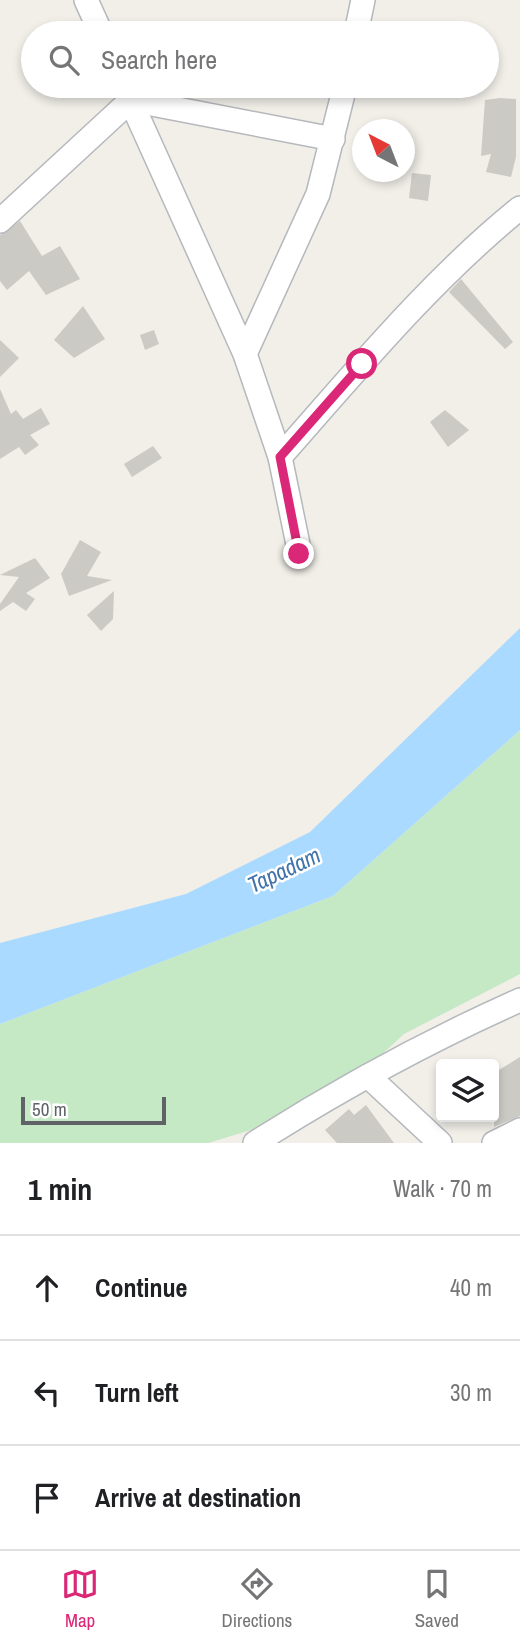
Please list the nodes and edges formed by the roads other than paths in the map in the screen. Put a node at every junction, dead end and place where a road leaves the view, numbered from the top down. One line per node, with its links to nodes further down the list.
1 (86, 0): 3 (street)
2 (363, 0): 4 (street)
3 (96, 21)
4 (359, 21)
5 (123, 98): 11 (street)
6 (130, 98): 12 (street)
7 (150, 98): 9 (street)
8 (342, 98): 9 (street)
9 (333, 139): 12 (street)
10 (520, 208): 13 (street)
11 (0, 221)
12 (245, 354): 13 (street)
13 (280, 457): 14 (street)
14 (299, 554)
15 (520, 1000): 16 (street)
16 (368, 1076): 18 (street); 19 (street)
17 (520, 1130): 20 (street)
18 (255, 1143)
19 (440, 1143)
20 (494, 1143)

